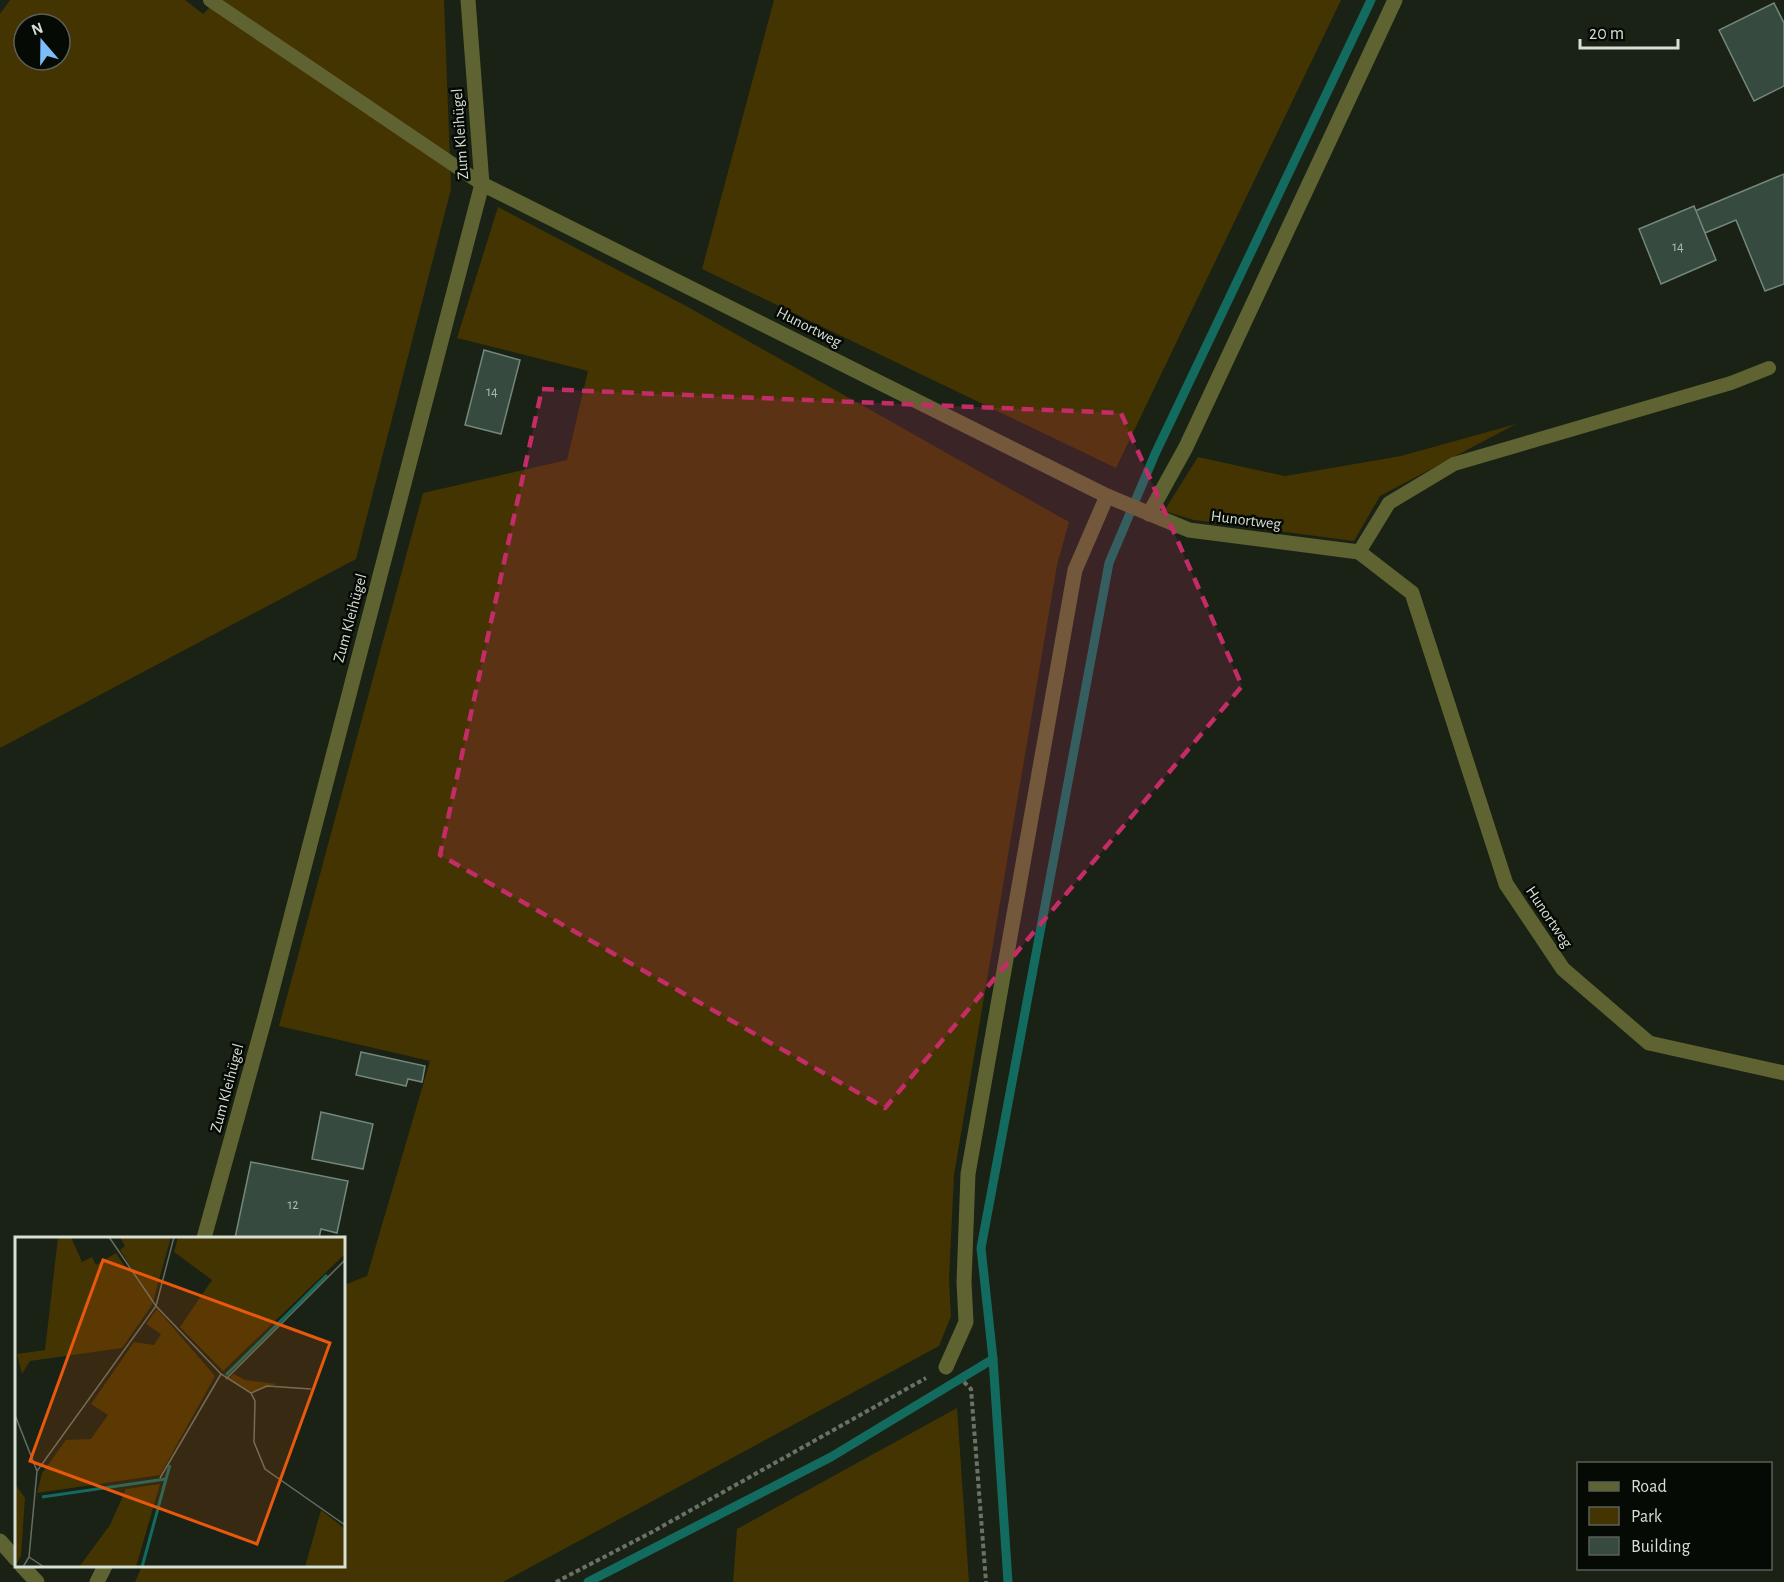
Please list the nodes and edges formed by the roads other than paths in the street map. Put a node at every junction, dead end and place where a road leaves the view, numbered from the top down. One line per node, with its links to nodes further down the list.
1 (210, 0): 4 (lane)
2 (468, 0): 4 (street, Zum Kleihügel)
3 (1395, 0): 7 (street)
4 (482, 184): 6 (street, Hunortweg); 10 (street, Zum Kleihügel)
5 (1769, 368): 8 (lane)
6 (1107, 496): 7 (street, Hunortweg); 11 (street)
7 (1149, 514): 8 (street, Hunortweg)
8 (1359, 552): 9 (street, Hunortweg)
9 (1784, 1073)
10 (205, 1237)
11 (946, 1367)
12 (0, 1541): 13 (street)
13 (15, 1558)
14 (23, 1567): 16 (street)
15 (104, 1567): 17 (street)
16 (37, 1582)
17 (97, 1582)

